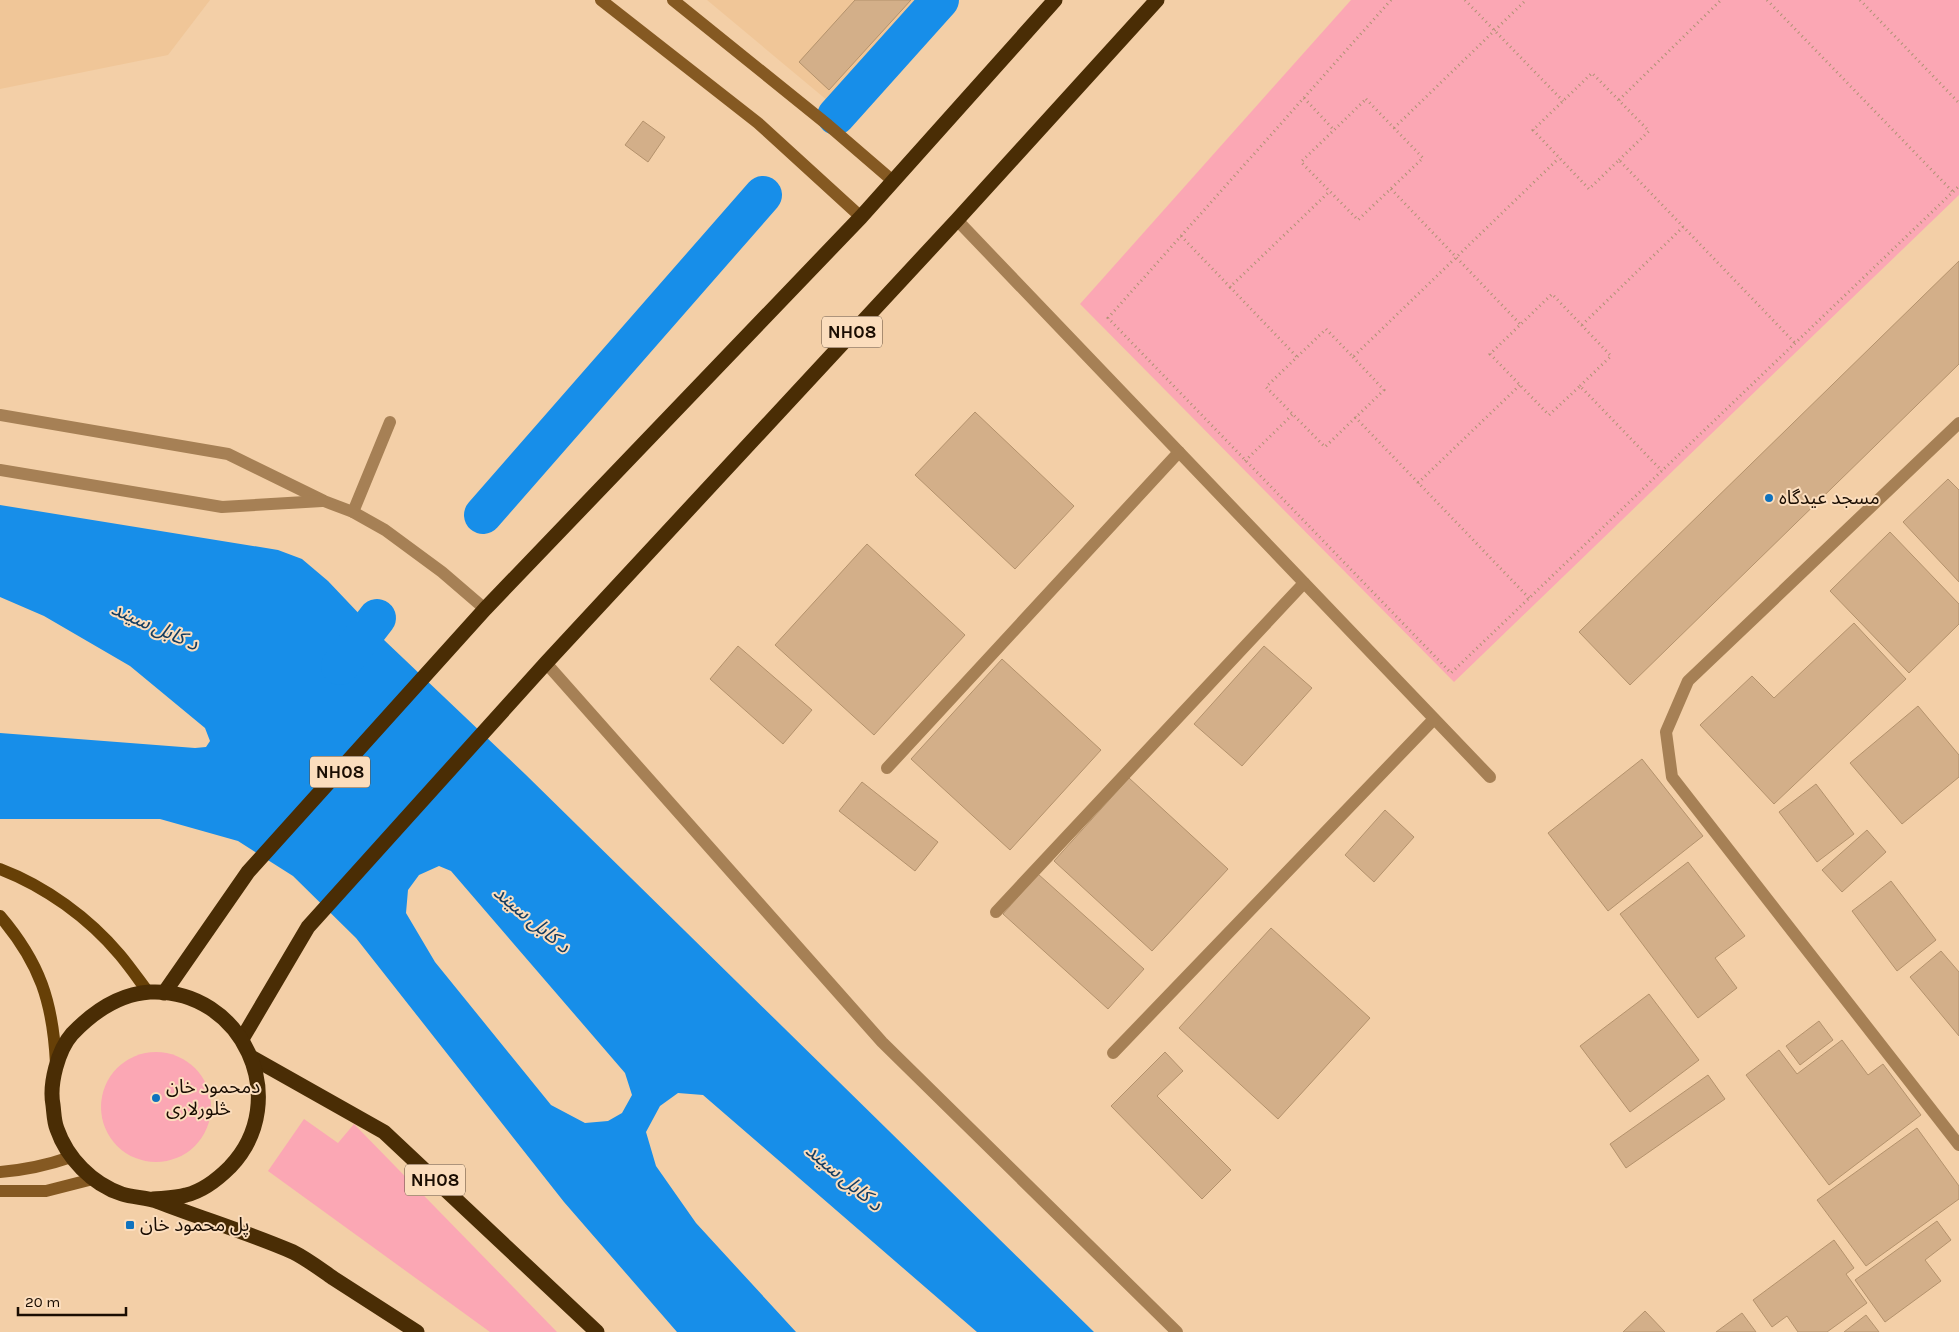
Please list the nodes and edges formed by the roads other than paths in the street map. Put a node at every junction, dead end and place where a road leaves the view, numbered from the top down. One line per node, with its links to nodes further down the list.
1 (601, 0): 6 (main road)
2 (674, 0): 5 (main road)
3 (1055, 0): 5 (highway, NH08)
4 (1157, 0): 7 (highway, NH08)
5 (893, 181): 6 (highway, NH08)
6 (861, 217): 16 (highway, NH08)
7 (957, 220): 11 (street); 17 (highway, NH08)
8 (0, 415): 13 (street)
9 (390, 422): 14 (street)
10 (1959, 424): 30 (street)
11 (1179, 452): 15 (street); 19 (street)
12 (0, 470): 13 (street)
13 (324, 501): 14 (street)
14 (353, 512): 16 (street)
15 (1304, 583): 18 (street); 22 (street)
16 (486, 609): 25 (highway, NH08)
17 (546, 664): 26 (highway, NH08); 38 (street)
18 (1434, 719): 20 (street); 27 (street)
19 (887, 768)
20 (1490, 777)
21 (0, 869): 24 (main road)
22 (996, 912)
23 (0, 916): 29 (main road)
24 (148, 992): 25 (highway); 29 (highway)
25 (164, 993): 26 (highway)
26 (242, 1040): 28 (highway)
27 (1113, 1053)
28 (251, 1056): 35 (highway); 37 (highway, NH08)
29 (56, 1065): 31 (highway)
30 (1959, 1144)
31 (71, 1157): 32 (main road); 33 (highway)
32 (0, 1172)
33 (93, 1179): 34 (main road); 35 (highway)
34 (0, 1191)
35 (153, 1199): 36 (highway)
36 (417, 1332)
37 (597, 1332)
38 (1177, 1332)

